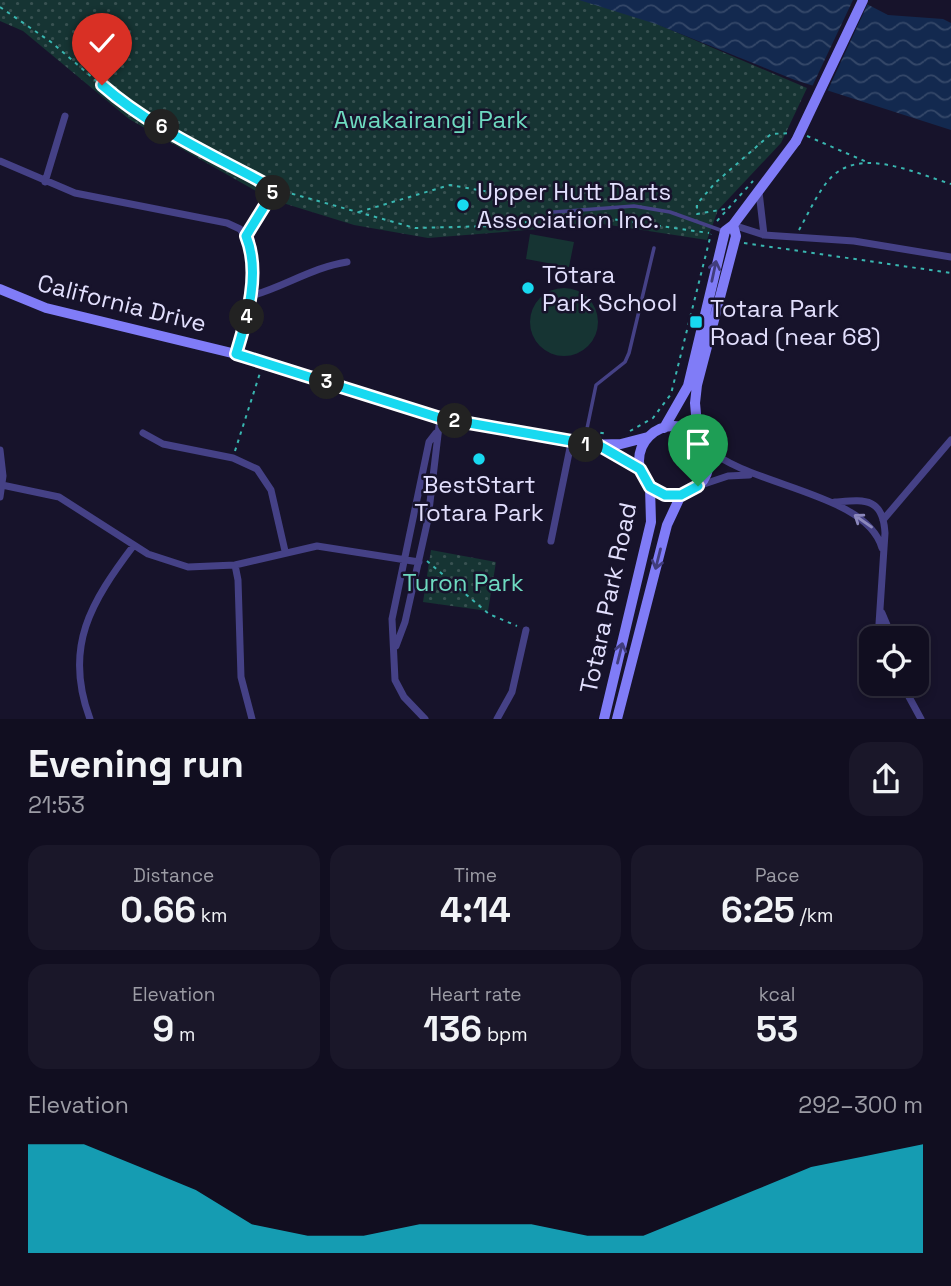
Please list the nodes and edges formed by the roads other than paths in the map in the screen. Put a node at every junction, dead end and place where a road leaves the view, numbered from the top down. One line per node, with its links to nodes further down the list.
1 (863, 0): 5 (street, bridge)
2 (65, 116): 4 (street)
3 (0, 162): 4 (street)
4 (45, 182): 13 (street)
5 (759, 191): 7 (street); 8 (street)
6 (554, 212): 7 (lane)
7 (729, 228): 8 (street); 16 (street, one-way to 7); 19 (street)
8 (764, 235): 10 (street)
9 (654, 248): 23 (lane)
10 (951, 257)
11 (347, 262): 13 (street)
12 (0, 289): 14 (street, California Drive)
13 (251, 296): 14 (street)
14 (236, 354): 15 (street, California Drive)
15 (440, 418): 18 (street); 22 (street, California Drive)
16 (664, 428): 19 (street); 20 (street)
17 (143, 433): 39 (street)
18 (436, 433): 40 (street); 41 (street)
19 (698, 436): 25 (street)
20 (648, 437): 24 (street, California Drive); 27 (street)
21 (951, 440): 35 (street)
22 (571, 443): 23 (street, California Drive); 36 (street)
23 (584, 445): 24 (street, California Drive)
24 (600, 446): 27 (street, California Drive)
25 (706, 447): 28 (street); 30 (street)
26 (0, 450): 29 (street)
27 (640, 469): 31 (street)
28 (753, 476): 30 (street); 34 (street)
29 (2, 485): 33 (street); 37 (street)
30 (698, 486): 32 (street)
31 (650, 487): 32 (street); 53 (street, Totara Park Road, one-way to 31)
32 (681, 495): 54 (street, Totara Park Road, one-way to 54)
33 (0, 497)
34 (834, 502): 35 (street); 38 (street, one-way to 34)
35 (883, 520): 38 (street)
36 (551, 541)
37 (134, 545): 42 (street); 49 (street)
38 (882, 548): 43 (street)
39 (285, 551): 40 (street); 42 (street)
40 (402, 559): 41 (street); 47 (street)
41 (419, 561): 47 (street)
42 (234, 565): 50 (street)
43 (881, 612): 44 (street); 45 (street)
44 (879, 626)
45 (887, 626)
46 (526, 630): 52 (street)
47 (394, 650): 51 (street)
48 (908, 696): 55 (street)
49 (90, 719)
50 (252, 719)
51 (425, 719)
52 (497, 719)
53 (604, 719)
54 (617, 719)
55 (920, 719)

